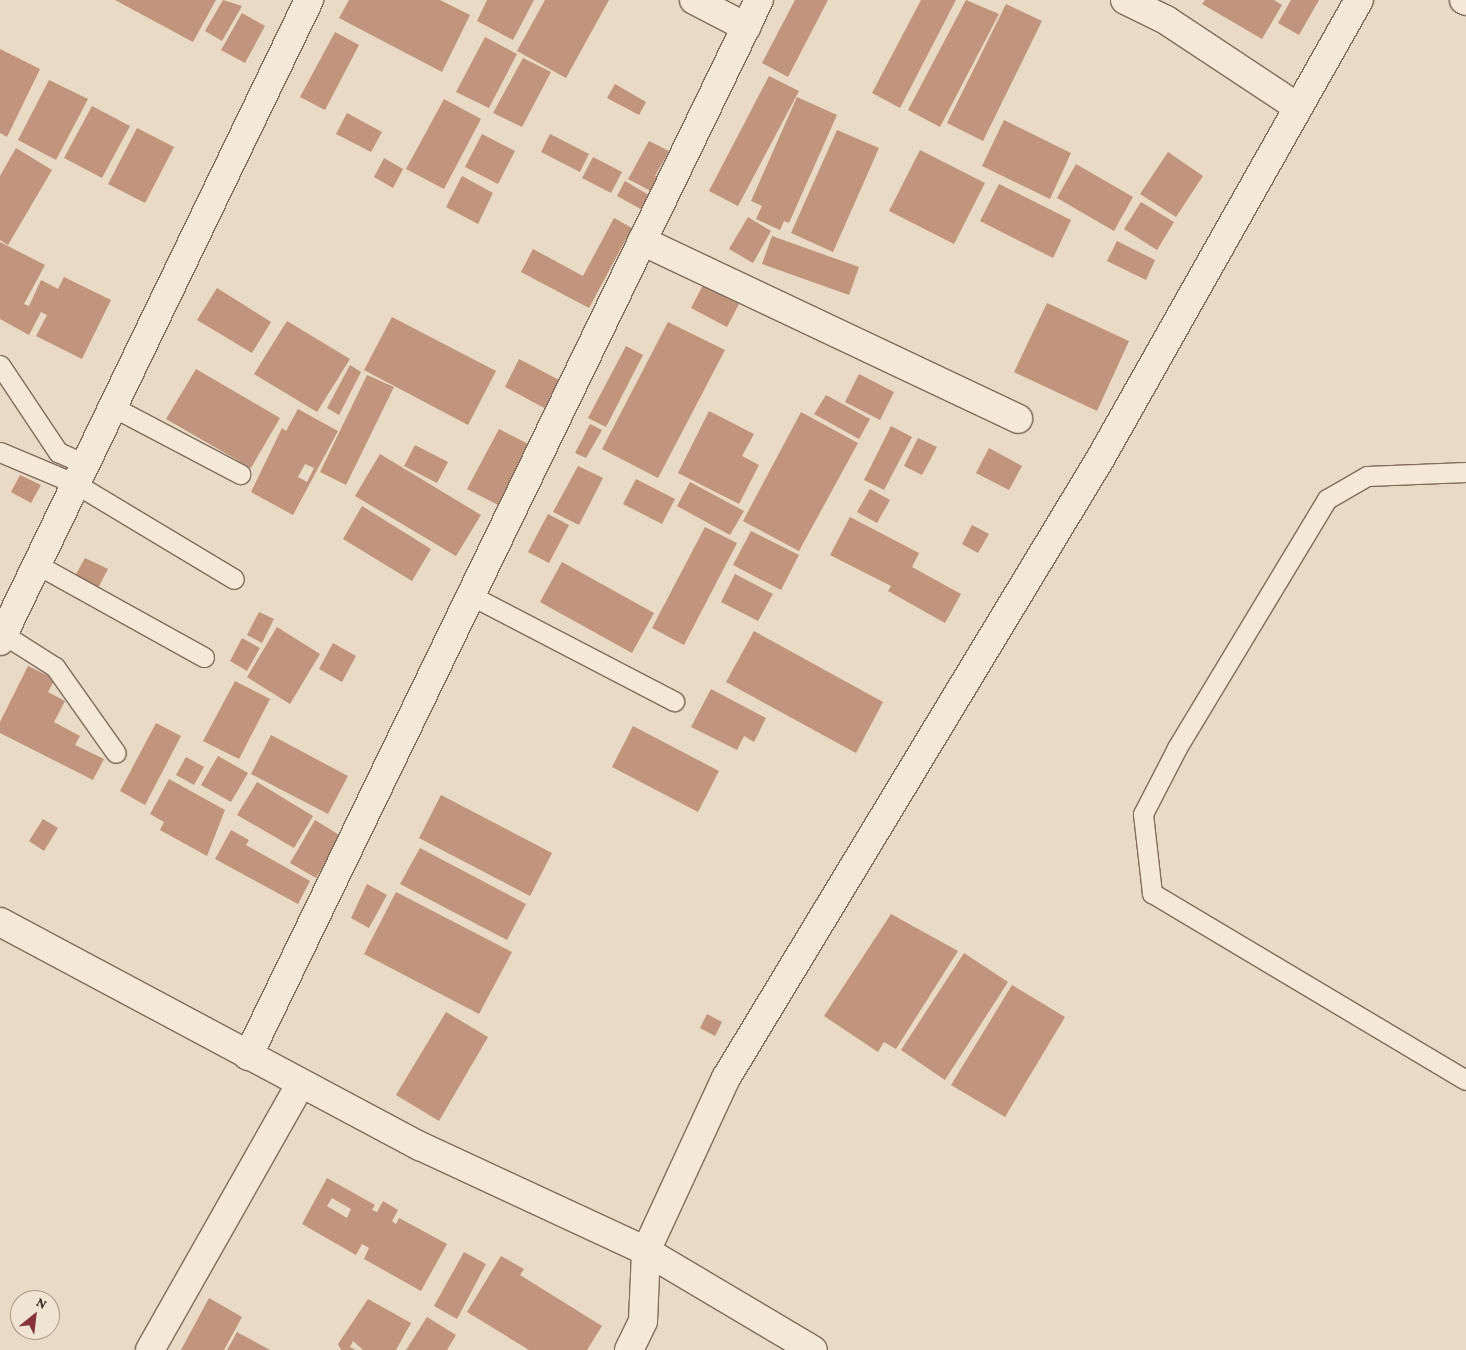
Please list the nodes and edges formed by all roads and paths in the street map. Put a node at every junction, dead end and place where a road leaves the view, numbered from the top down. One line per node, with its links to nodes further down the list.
1 (309, 0): 10 (street)
2 (694, 0): 6 (street)
3 (759, 0): 6 (street)
4 (1124, 0): 7 (street)
5 (1359, 0): 7 (street)
6 (746, 27): 8 (street)
7 (1296, 106): 27 (street)
8 (642, 241): 11 (street); 18 (street)
9 (0, 365): 14 (lane)
10 (113, 406): 14 (street); 15 (lane)
11 (1018, 419)
12 (0, 452): 14 (lane)
13 (1466, 472): 25 (lane)
14 (80, 474): 16 (street); 17 (lane)
15 (240, 474)
16 (36, 564): 19 (street); 20 (lane)
17 (234, 578)
18 (472, 596): 21 (lane); 24 (street)
19 (1, 638): 22 (lane)
20 (204, 657)
21 (674, 701)
22 (116, 753)
23 (0, 922): 24 (street)
24 (248, 1056): 26 (street)
25 (1466, 1080)
26 (300, 1085): 27 (street); 28 (street)
27 (646, 1251): 29 (street); 30 (street)
28 (150, 1350)
29 (628, 1350)
30 (813, 1350)

